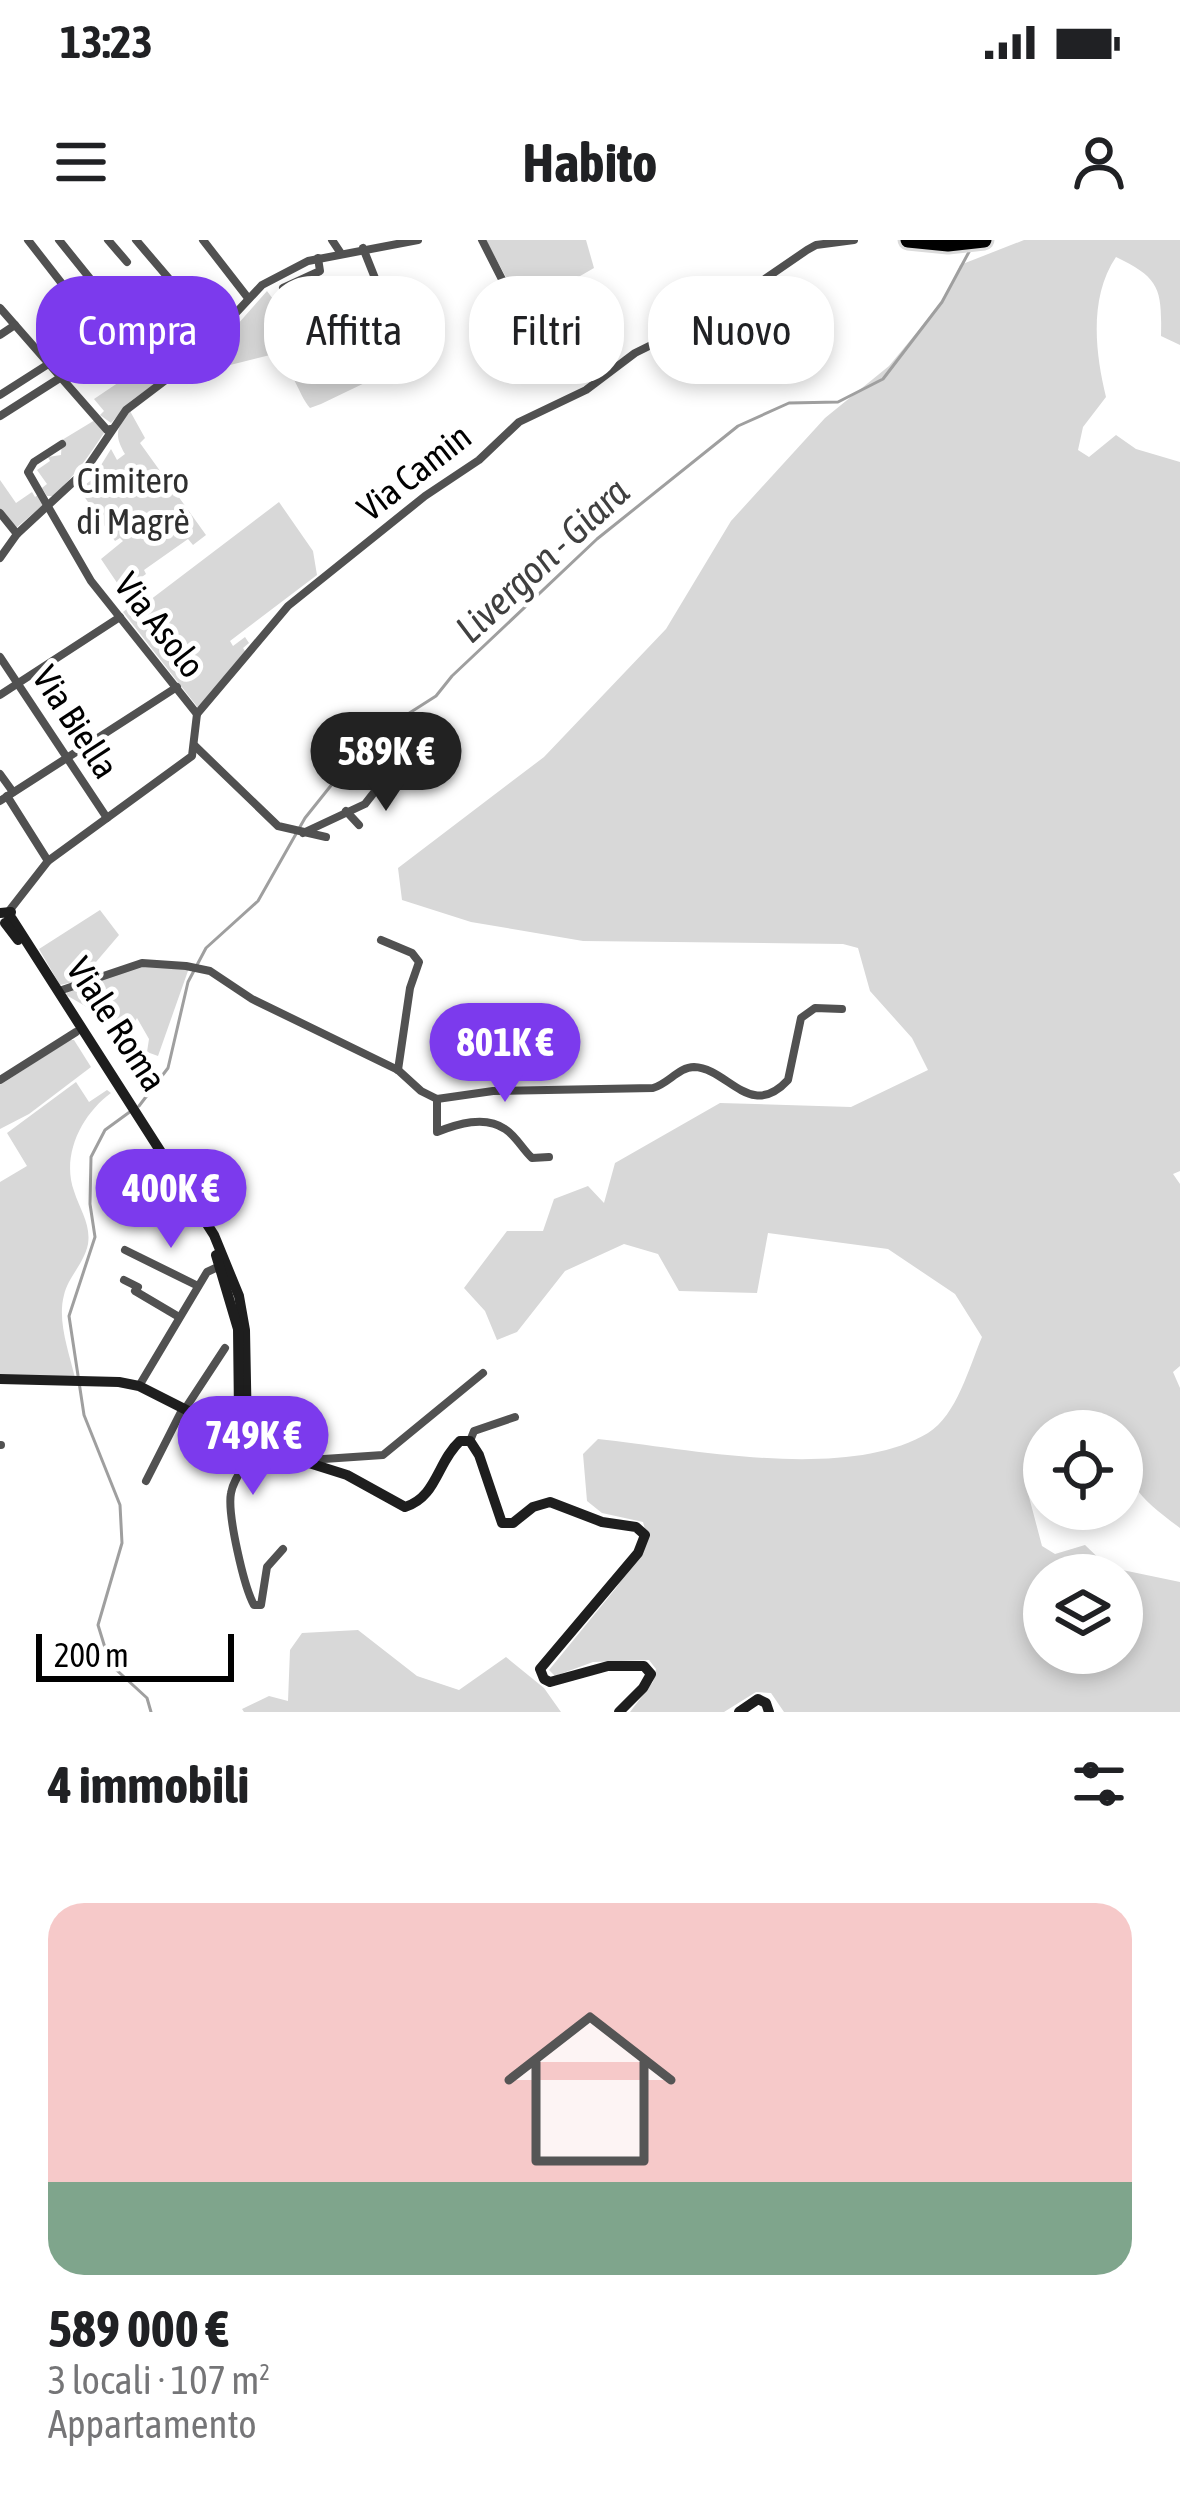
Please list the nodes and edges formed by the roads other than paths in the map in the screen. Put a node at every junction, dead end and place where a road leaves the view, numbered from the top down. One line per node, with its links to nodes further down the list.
1 (28, 240): 16 (street)
2 (59, 240): 17 (street)
3 (108, 240): 15 (street)
4 (136, 240): 18 (street)
5 (203, 240): 22 (street)
6 (332, 240): 13 (street)
7 (418, 240): 12 (street)
8 (482, 240): 21 (street)
9 (854, 240): 47 (street, Via Camin)
10 (908, 240): 11 (highway)
11 (978, 241)
12 (362, 248): 13 (street); 20 (street)
13 (340, 252): 14 (street)
14 (318, 258): 19 (street); 22 (street)
15 (127, 262)
16 (56, 276)
17 (88, 276)
18 (167, 276)
19 (309, 276)
20 (373, 276)
21 (500, 276)
22 (248, 298): 23 (street)
23 (240, 307)
24 (0, 308): 25 (street)
25 (15, 325): 26 (street); 27 (street)
26 (0, 334)
27 (36, 348)
28 (36, 372): 32 (street)
29 (55, 384): 33 (street)
30 (70, 384): 34 (street)
31 (161, 384): 34 (street)
32 (0, 395)
33 (0, 416)
34 (112, 429): 36 (street)
35 (62, 444): 36 (street, Via Asolo)
36 (49, 504): 40 (street); 42 (street, Via Asolo)
37 (0, 513): 38 (street)
38 (10, 525): 39 (street); 40 (street)
39 (0, 532)
40 (17, 534): 41 (street)
41 (0, 558)
42 (120, 617): 44 (street); 45 (street, Via Asolo)
43 (0, 656): 44 (street, Via Biella)
44 (18, 684): 46 (street); 49 (street, Via Biella)
45 (177, 687): 47 (street, Via Asolo); 49 (street)
46 (0, 695)
47 (197, 714): 48 (street)
48 (195, 746): 54 (street); 56 (street)
49 (66, 759): 52 (street); 54 (street, Via Biella)
50 (0, 774): 52 (street)
51 (369, 781): 53 (street)
52 (7, 796): 58 (street)
53 (346, 811): 55 (street); 56 (street)
54 (106, 818): 58 (street)
55 (359, 825)
56 (301, 833): 57 (street)
57 (326, 837)
58 (48, 861): 59 (street)
59 (3, 917): 61 (main road, Viale Roma)
60 (381, 940): 64 (street)
61 (56, 993): 63 (main road, Viale Roma); 64 (street)
62 (842, 1009): 66 (street)
63 (79, 1030): 65 (street); 67 (main road, Viale Roma)
64 (398, 1070): 66 (street)
65 (0, 1080)
66 (436, 1099): 68 (street)
67 (160, 1152): 70 (main road, Viale Roma); 80 (main road, Viale Roma)
68 (549, 1157)
69 (125, 1250): 72 (street)
70 (220, 1266): 72 (street); 80 (main road, Viale Roma)
71 (124, 1280): 73 (street)
72 (198, 1286): 73 (street)
73 (179, 1317): 77 (street)
74 (225, 1348): 78 (street)
75 (483, 1373): 82 (street)
76 (0, 1379): 77 (main road)
77 (139, 1386): 78 (main road)
78 (184, 1409): 80 (main road); 83 (street)
79 (515, 1417): 81 (street)
80 (251, 1437): 82 (main road); 84 (street)
81 (470, 1441): 82 (main road); 85 (main road)
82 (307, 1460)
83 (146, 1481)
84 (283, 1549)
85 (619, 1712)
86 (739, 1712): 87 (main road)
87 (769, 1712)

